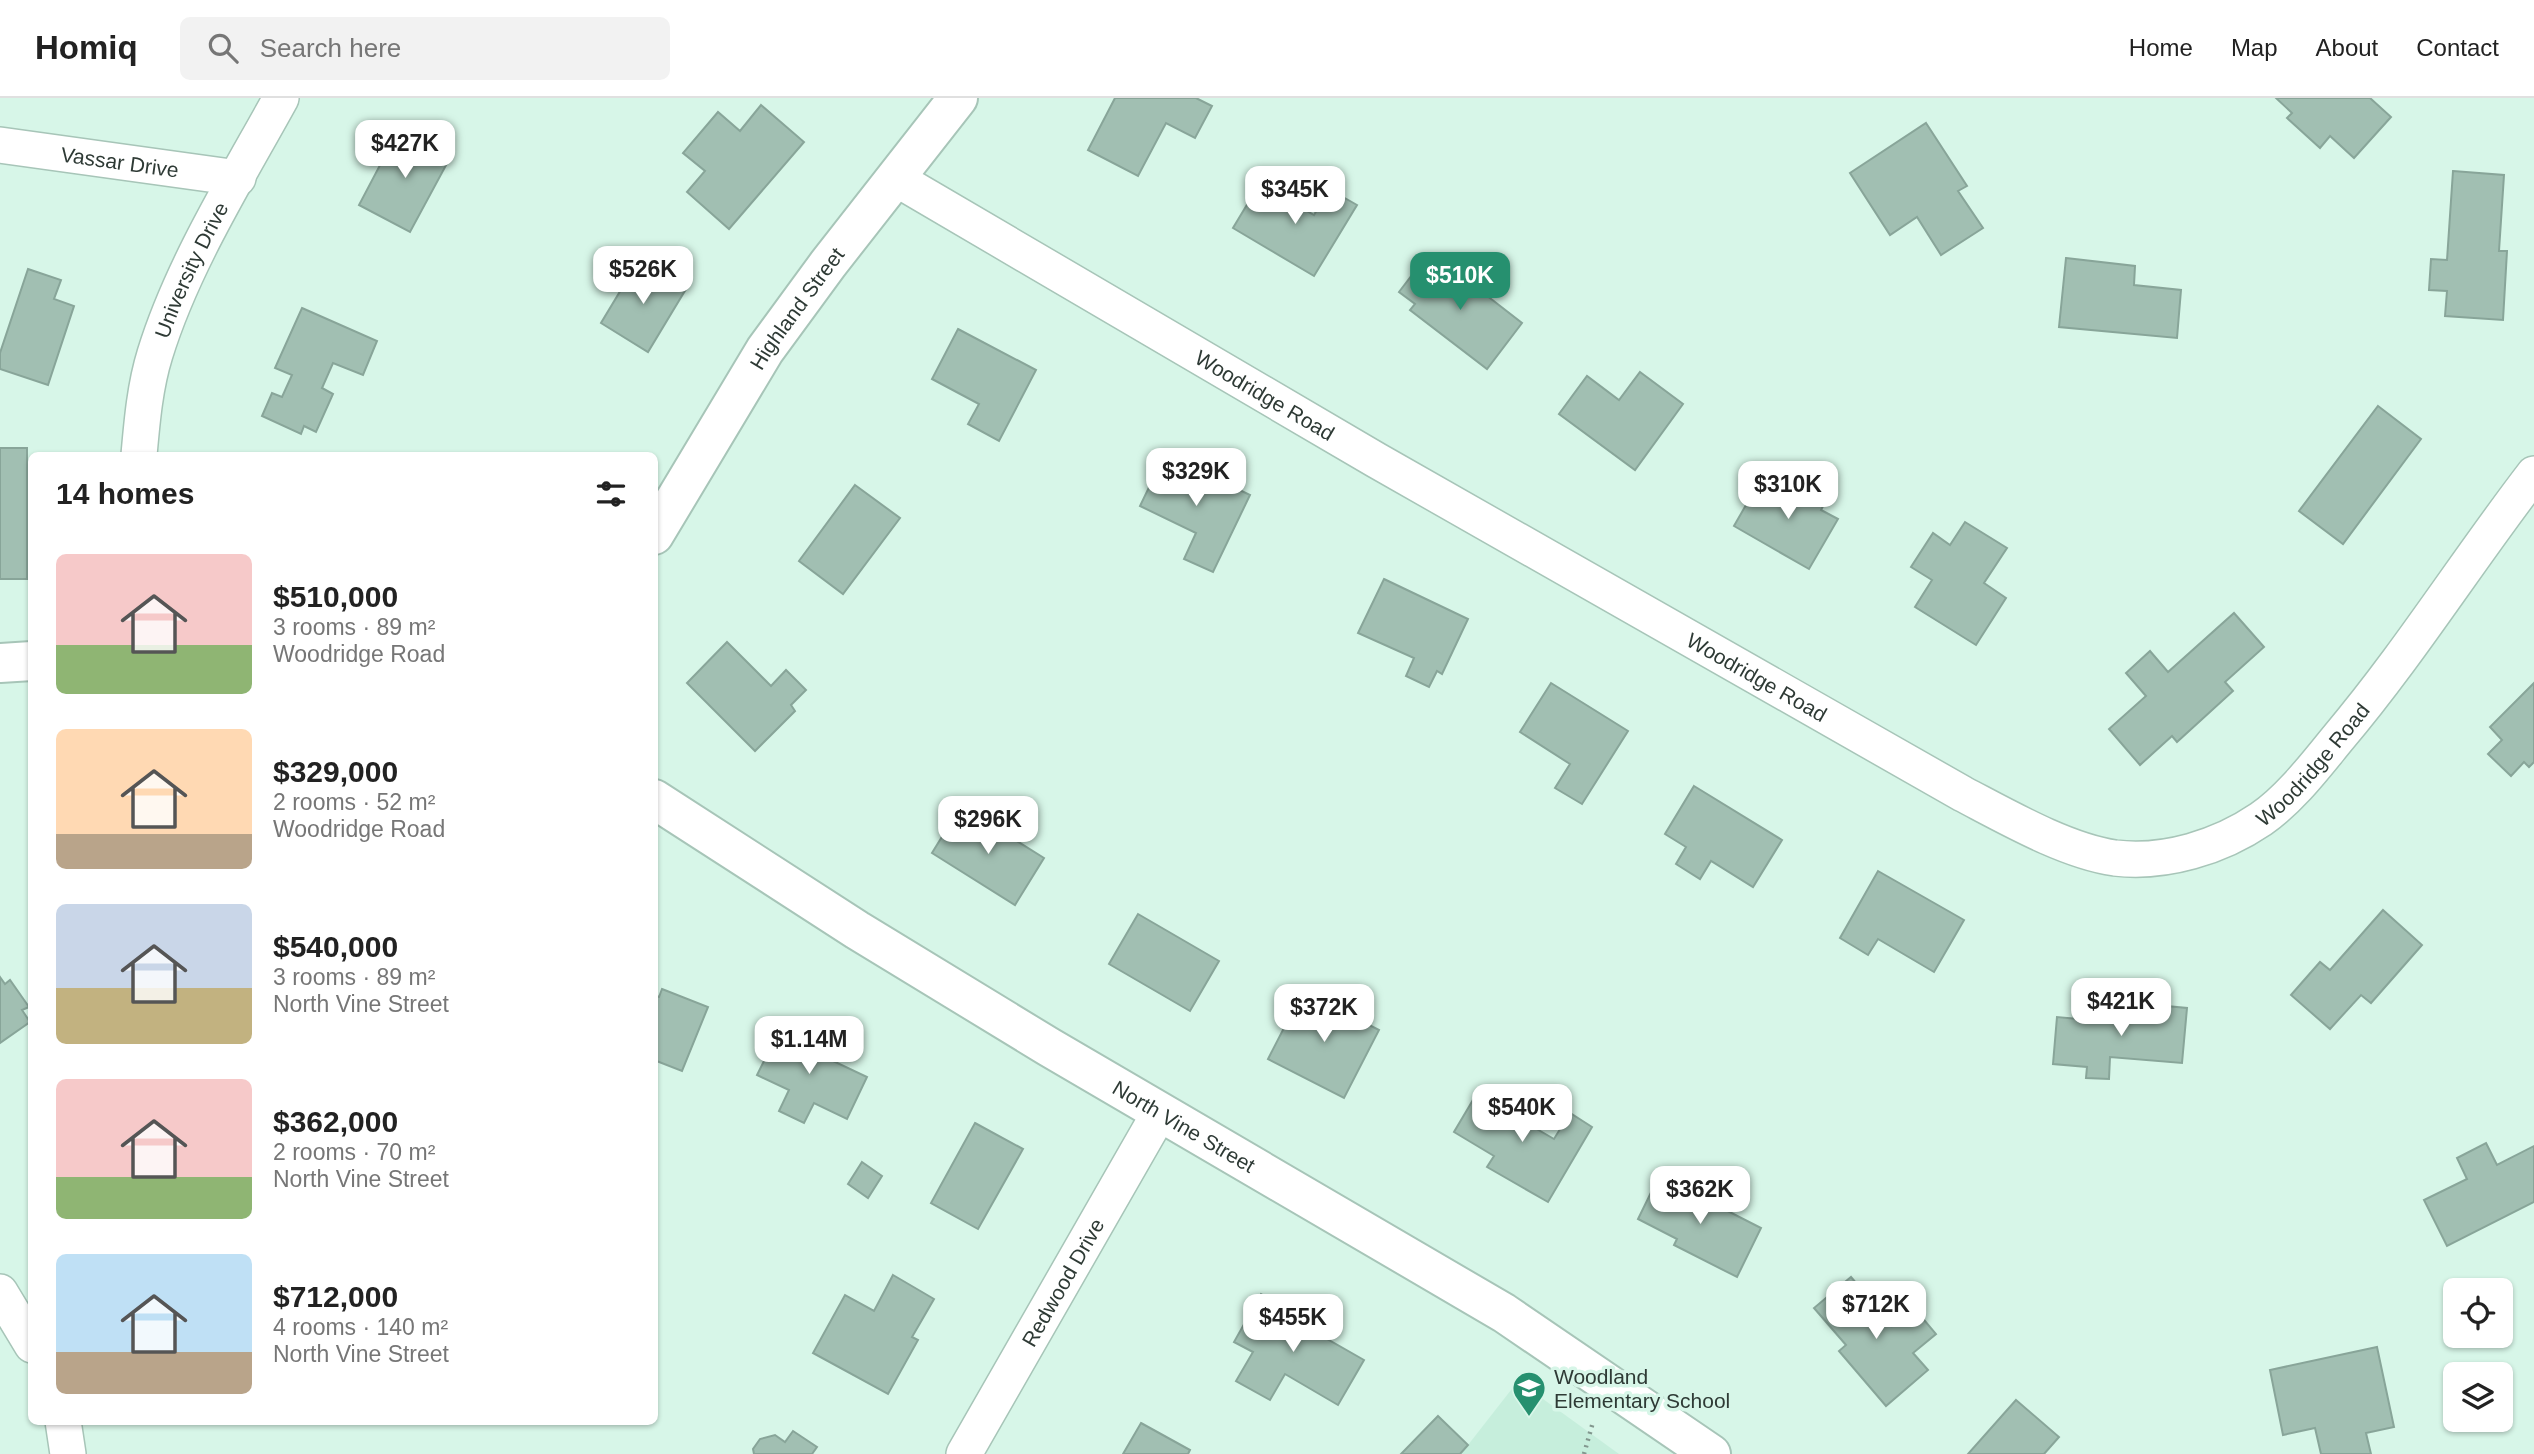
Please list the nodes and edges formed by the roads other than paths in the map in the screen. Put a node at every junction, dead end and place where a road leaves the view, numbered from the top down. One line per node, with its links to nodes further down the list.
1 (281, 98): 4 (street, University Drive)
2 (958, 98): 5 (street, Highland Street)
3 (0, 145): 4 (street, Vassar Drive)
4 (238, 178): 6 (street, University Drive)
5 (895, 178): 7 (street, Woodridge Road); 8 (street, Highland Street)
6 (139, 452)
7 (2534, 474)
8 (658, 528)
9 (28, 661): 10 (street)
10 (0, 663)
11 (658, 802): 12 (street, North Vine Street)
12 (1160, 1112): 17 (street, Redwood Drive); 18 (street, North Vine Street)
13 (0, 1292): 14 (street)
14 (28, 1338)
15 (64, 1425): 16 (street)
16 (68, 1454)
17 (964, 1454)
18 (1712, 1454)

